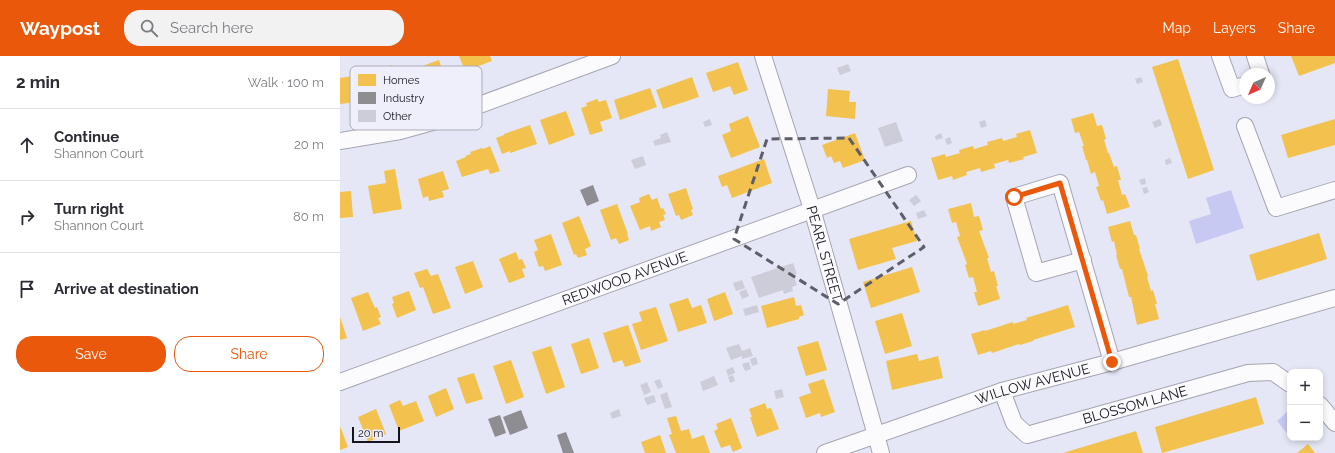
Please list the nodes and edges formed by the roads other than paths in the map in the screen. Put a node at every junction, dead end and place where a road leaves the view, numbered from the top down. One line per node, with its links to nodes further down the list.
1 (612, 56): 7 (street)
2 (763, 56): 13 (street, PEARL STREET)
3 (1220, 56): 6 (street)
4 (1255, 56): 5 (street)
5 (1260, 68)
6 (1239, 87)
7 (482, 104)
8 (1245, 126): 12 (street)
9 (400, 130): 10 (street)
10 (340, 141)
11 (908, 175): 13 (street, REDWOOD AVENUE)
12 (1335, 190)
13 (812, 209): 17 (street, REDWOOD AVENUE); 22 (street, PEARL STREET)
14 (1082, 260): 14 (street); 16 (street)
15 (1335, 298): 16 (street, WILLOW AVENUE)
16 (1112, 362): 19 (street, WILLOW AVENUE)
17 (340, 382)
18 (1287, 382): 19 (street, BLOSSOM LANE)
19 (1002, 391): 22 (street, WILLOW AVENUE)
20 (1323, 409): 21 (street)
21 (1335, 423)
22 (876, 434): 23 (street, WILLOW AVENUE); 24 (street, PEARL STREET)
23 (825, 453)
24 (881, 453)

